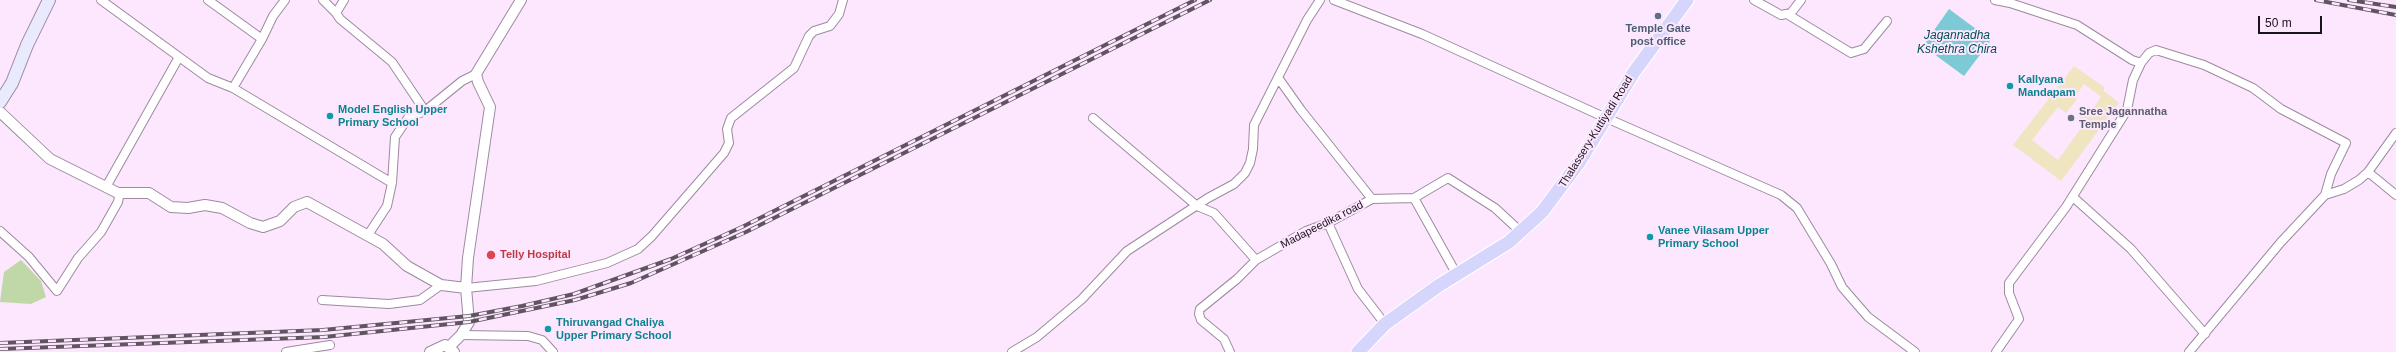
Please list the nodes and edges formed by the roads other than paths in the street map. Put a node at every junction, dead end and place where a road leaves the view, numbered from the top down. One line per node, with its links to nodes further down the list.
1 (49, 0): 24 (main road)
2 (101, 0): 19 (street)
3 (208, 0): 18 (street)
4 (285, 0): 18 (street)
5 (323, 0): 15 (street)
6 (344, 0): 15 (street)
7 (520, 0): 21 (street)
8 (843, 0): 47 (street)
9 (1320, 0): 22 (street)
10 (1334, 0): 28 (street)
11 (1688, 0): 28 (main road, Thalassery-Kuttiyadi Road)
12 (1754, 0): 16 (street)
13 (1801, 0): 16 (street)
14 (1995, 0): 20 (street)
15 (336, 12): 25 (street)
16 (1787, 14): 17 (street)
17 (1887, 21)
18 (262, 39): 23 (street)
19 (178, 57): 23 (street); 32 (street)
20 (2141, 63): 34 (street); 36 (street)
21 (476, 74): 25 (street); 47 (street)
22 (1279, 79): 38 (street); 39 (street)
23 (233, 88): 31 (street)
24 (0, 102)
25 (425, 111): 31 (street)
26 (0, 112): 32 (street)
27 (1093, 118): 39 (street)
28 (1607, 118): 42 (main road, Thalassery-Kuttiyadi Road); 60 (street)
29 (2396, 133): 30 (street)
30 (2368, 172): 34 (street); 35 (street)
31 (392, 183): 43 (street)
32 (106, 187): 33 (street)
33 (120, 192): 41 (street); 43 (street)
34 (2325, 195): 50 (street)
35 (2396, 195)
36 (2073, 197): 50 (street); 61 (street)
37 (1414, 198): 38 (street, Madapeedika road); 42 (street, Madapeedika road); 45 (street)
38 (1372, 199): 40 (street, Madapeedika road)
39 (1197, 206): 44 (street); 57 (street)
40 (1328, 223): 44 (street, Madapeedika road); 49 (street)
41 (0, 231)
42 (1521, 232): 45 (main road, Thalassery-Kuttiyadi Road)
43 (368, 235): 46 (street)
44 (1256, 260): 58 (street, Madapeedika road)
45 (1456, 275): 49 (main road, Thalassery-Kuttiyadi Road)
46 (441, 285): 47 (street); 48 (street)
47 (466, 288): 51 (street)
48 (322, 300)
49 (1386, 324): 59 (main road, Thalassery-Kuttiyadi Road)
50 (2205, 334): 62 (street)
51 (461, 335): 53 (street); 56 (street)
52 (330, 345): 54 (street)
53 (451, 350): 55 (street)
54 (286, 352)
55 (430, 352)
56 (554, 352)
57 (1012, 352)
58 (1230, 352)
59 (1358, 352)
60 (1915, 352)
61 (1996, 352)
62 (2189, 352)

